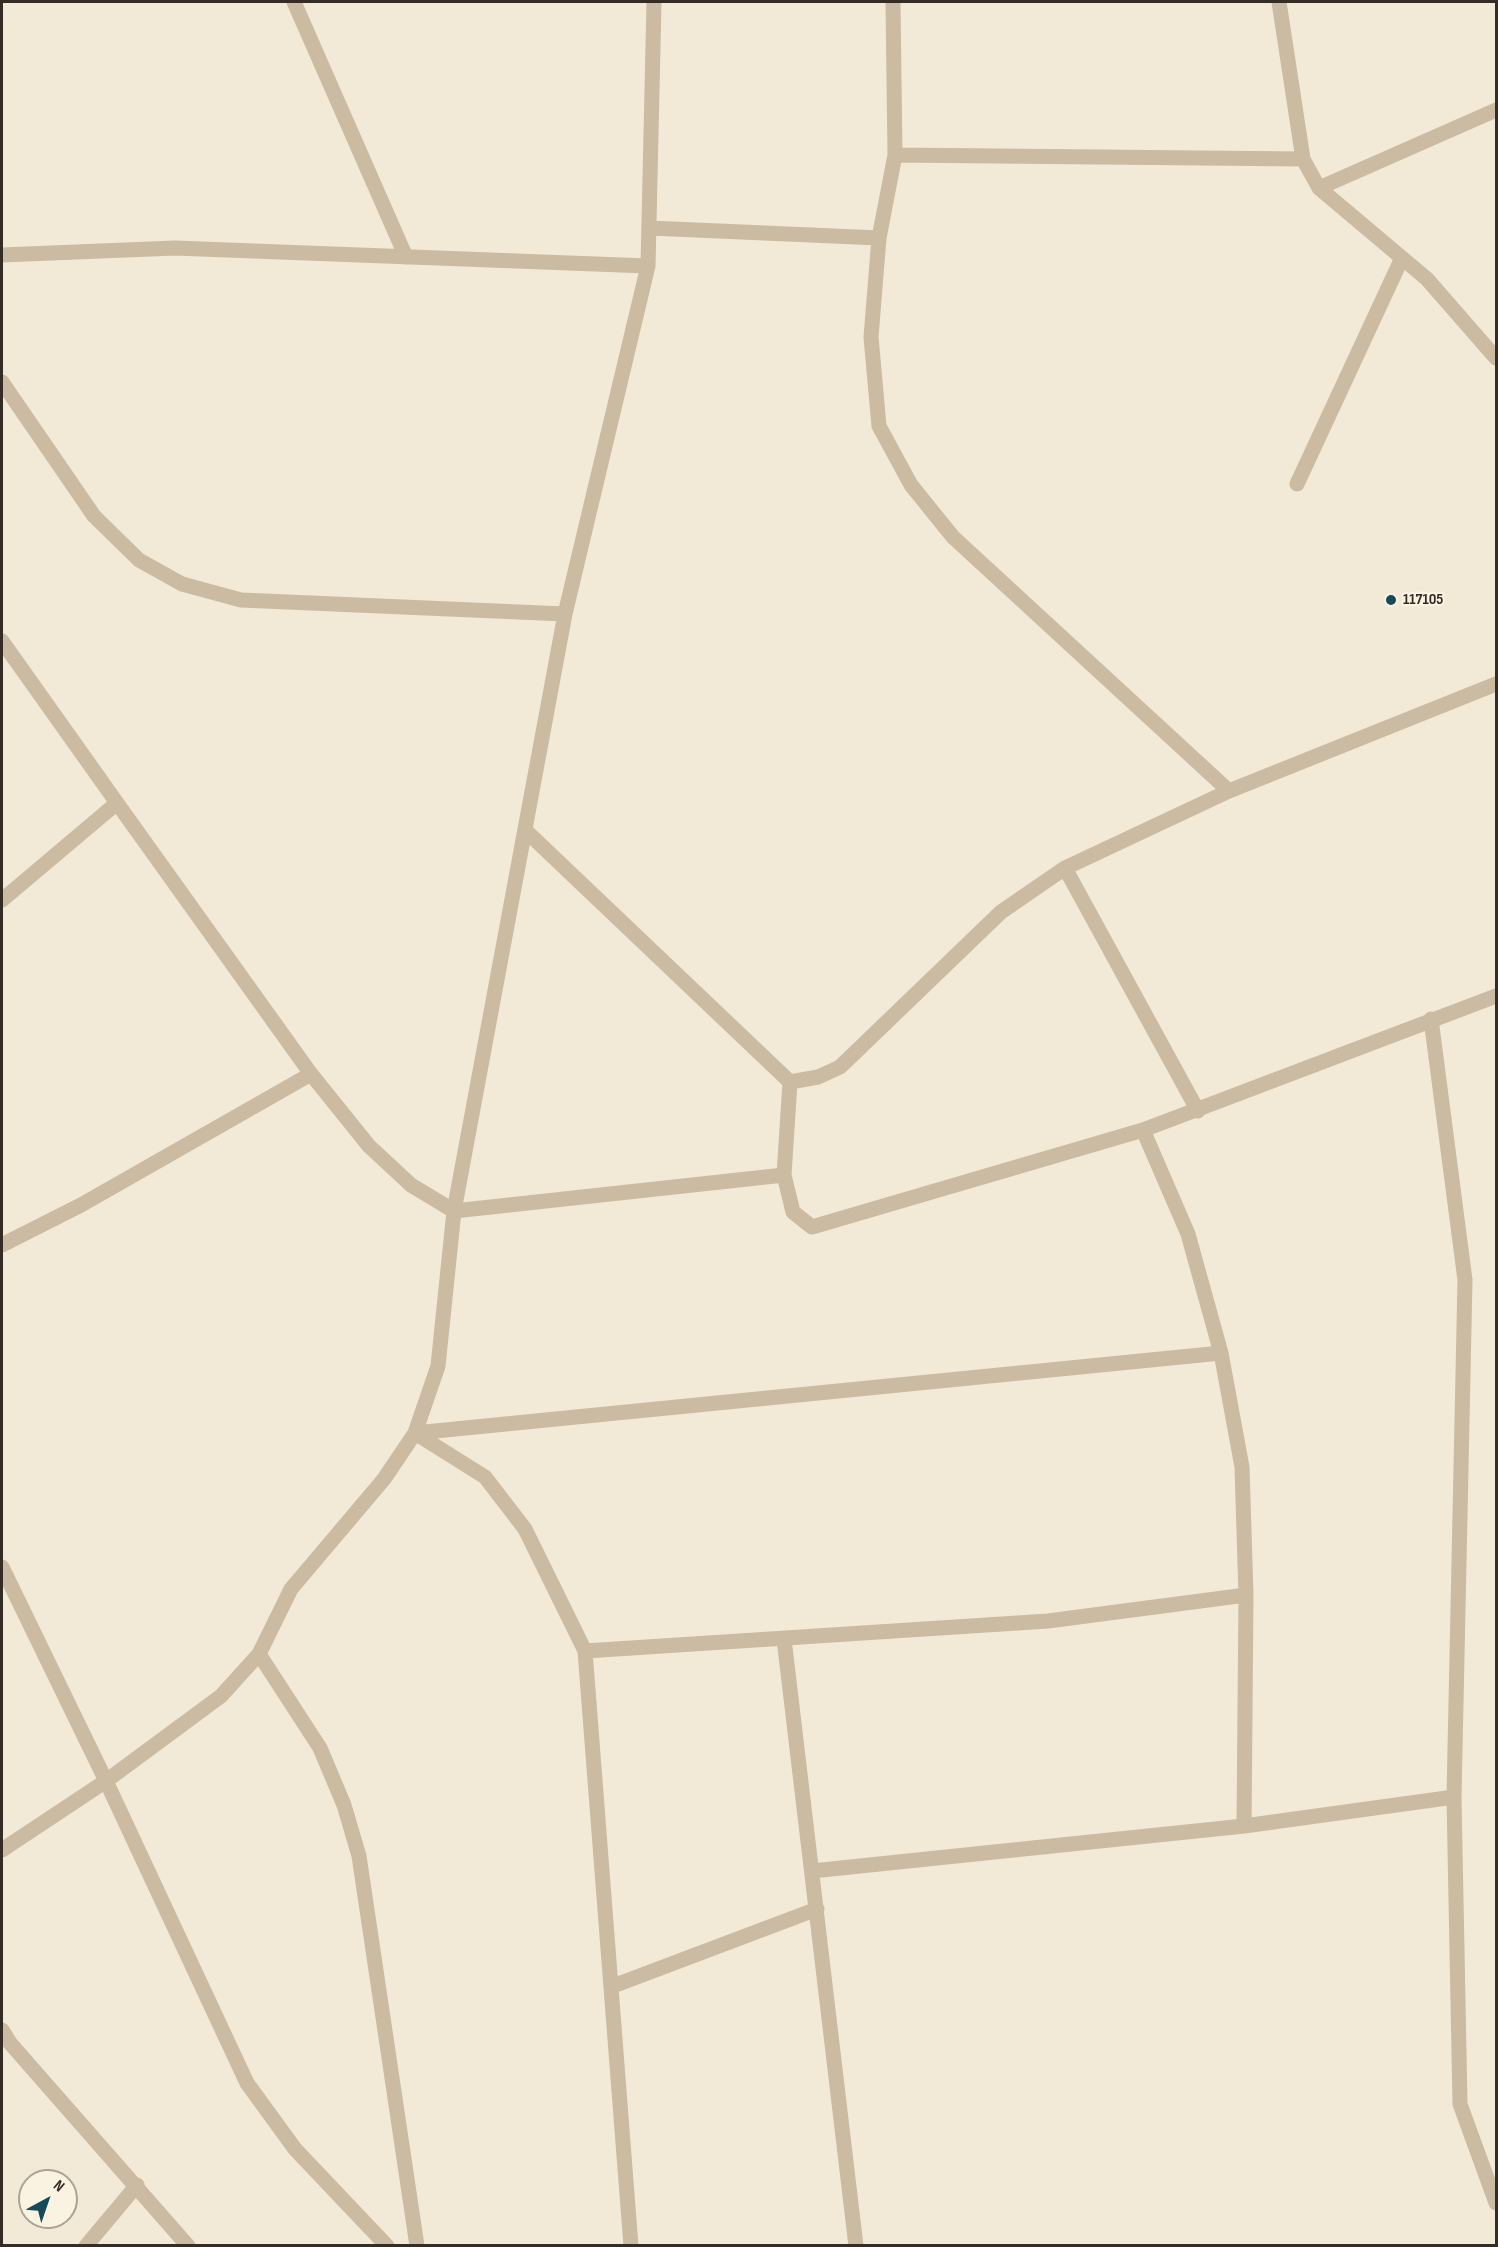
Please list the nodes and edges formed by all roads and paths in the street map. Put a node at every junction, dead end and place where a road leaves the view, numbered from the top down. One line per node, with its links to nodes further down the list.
1 (294, 2): 12 (street)
2 (654, 2): 9 (street)
3 (893, 2): 6 (street)
4 (1279, 2): 7 (street)
5 (1497, 110): 8 (street)
6 (895, 155): 7 (street); 10 (street)
7 (1303, 159): 8 (street)
8 (1319, 188): 13 (street)
9 (650, 228): 10 (street); 14 (street)
10 (879, 238): 21 (street)
11 (2, 255): 12 (street)
12 (406, 257): 14 (street)
13 (1402, 258): 15 (street); 17 (street)
14 (648, 266): 18 (street)
15 (1497, 358)
16 (2, 382): 18 (street)
17 (1297, 484)
18 (565, 614): 23 (street)
19 (2, 641): 22 (street)
20 (1497, 684): 21 (street)
21 (1229, 791): 24 (street)
22 (117, 803): 25 (street); 28 (street)
23 (525, 830): 29 (street); 33 (street)
24 (1065, 868): 29 (street); 30 (street)
25 (2, 900)
26 (1497, 996): 27 (street)
27 (1431, 1019): 30 (street); 43 (street)
28 (312, 1074): 33 (street); 34 (street)
29 (789, 1082): 32 (street)
30 (1198, 1111): 31 (street)
31 (1143, 1130): 32 (street); 35 (street)
32 (784, 1175): 33 (street)
33 (454, 1212): 36 (street)
34 (2, 1245)
35 (1221, 1353): 36 (street); 38 (street)
36 (415, 1433): 40 (street); 41 (street)
37 (2, 1567): 42 (street)
38 (1246, 1595): 39 (street); 44 (street)
39 (784, 1639): 40 (street); 46 (street)
40 (585, 1651): 48 (street)
41 (259, 1654): 42 (street); 55 (street)
42 (106, 1781): 45 (street); 54 (street)
43 (1454, 1797): 44 (street); 51 (street)
44 (1244, 1826): 46 (street)
45 (2, 1850)
46 (812, 1870): 47 (street)
47 (817, 1909): 48 (street); 57 (street)
48 (613, 1986): 56 (street)
49 (2, 2030): 50 (street)
50 (137, 2185): 52 (street); 53 (street)
51 (1495, 2195)
52 (86, 2246)
53 (188, 2246)
54 (387, 2246)
55 (417, 2246)
56 (631, 2246)
57 (856, 2246)

